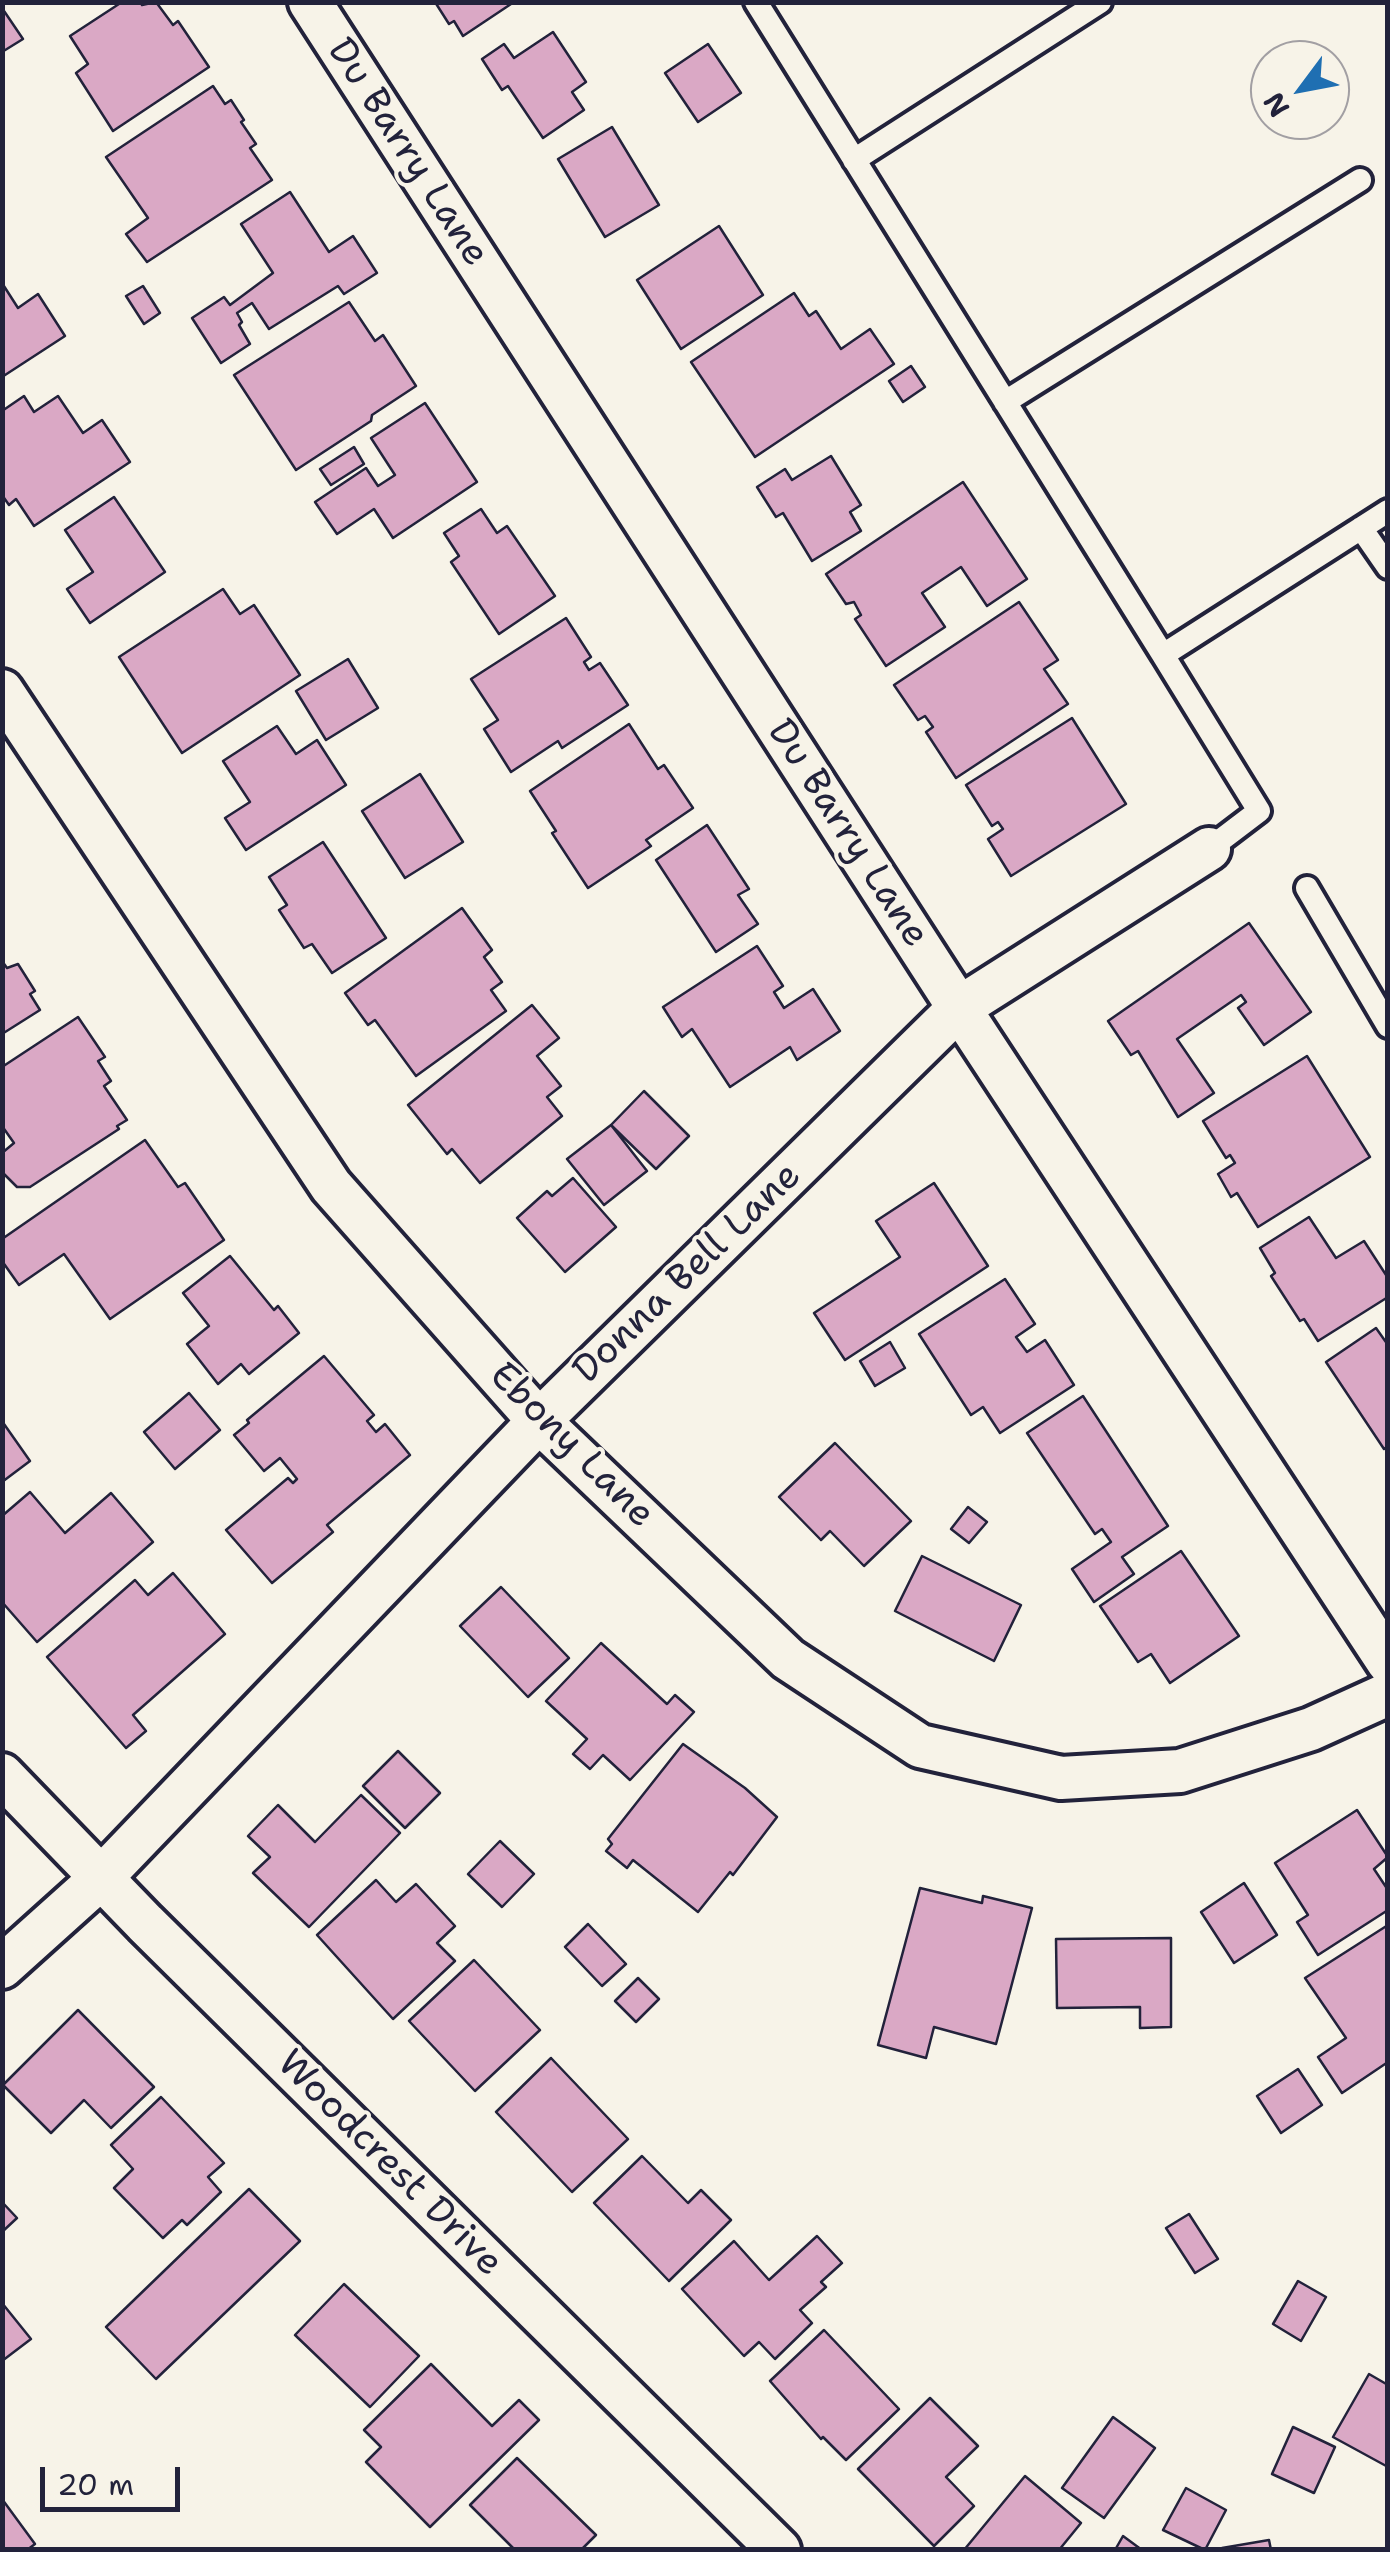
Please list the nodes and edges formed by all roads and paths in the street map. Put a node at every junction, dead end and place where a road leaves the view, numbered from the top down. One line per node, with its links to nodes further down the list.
1 (310, 2): 14 (street, Du Barry Lane)
2 (756, 2): 4 (lane)
3 (1100, 2): 4 (lane)
4 (854, 160): 6 (lane)
5 (1360, 180): 6 (lane)
6 (1005, 402): 10 (lane)
7 (1388, 511): 8 (lane)
8 (1362, 528): 9 (lane); 10 (lane)
9 (1388, 567)
10 (1162, 655): 12 (lane)
11 (2, 692): 16 (street, Ebony Lane)
12 (1208, 849): 14 (street, Donna Bell Lane)
13 (1307, 888): 15 (lane)
14 (960, 1008): 16 (street, Donna Bell Lane); 17 (street, Du Barry Lane)
15 (1388, 1026)
16 (538, 1421): 18 (street, Ebony Lane); 20 (street, Donna Bell Lane)
17 (1388, 1662)
18 (1388, 1694)
19 (2, 1775): 20 (street, Woodcrest Drive)
20 (101, 1878): 21 (street, Donna Bell Lane); 22 (street, Woodcrest Drive)
21 (2, 1967)
22 (779, 2550)

